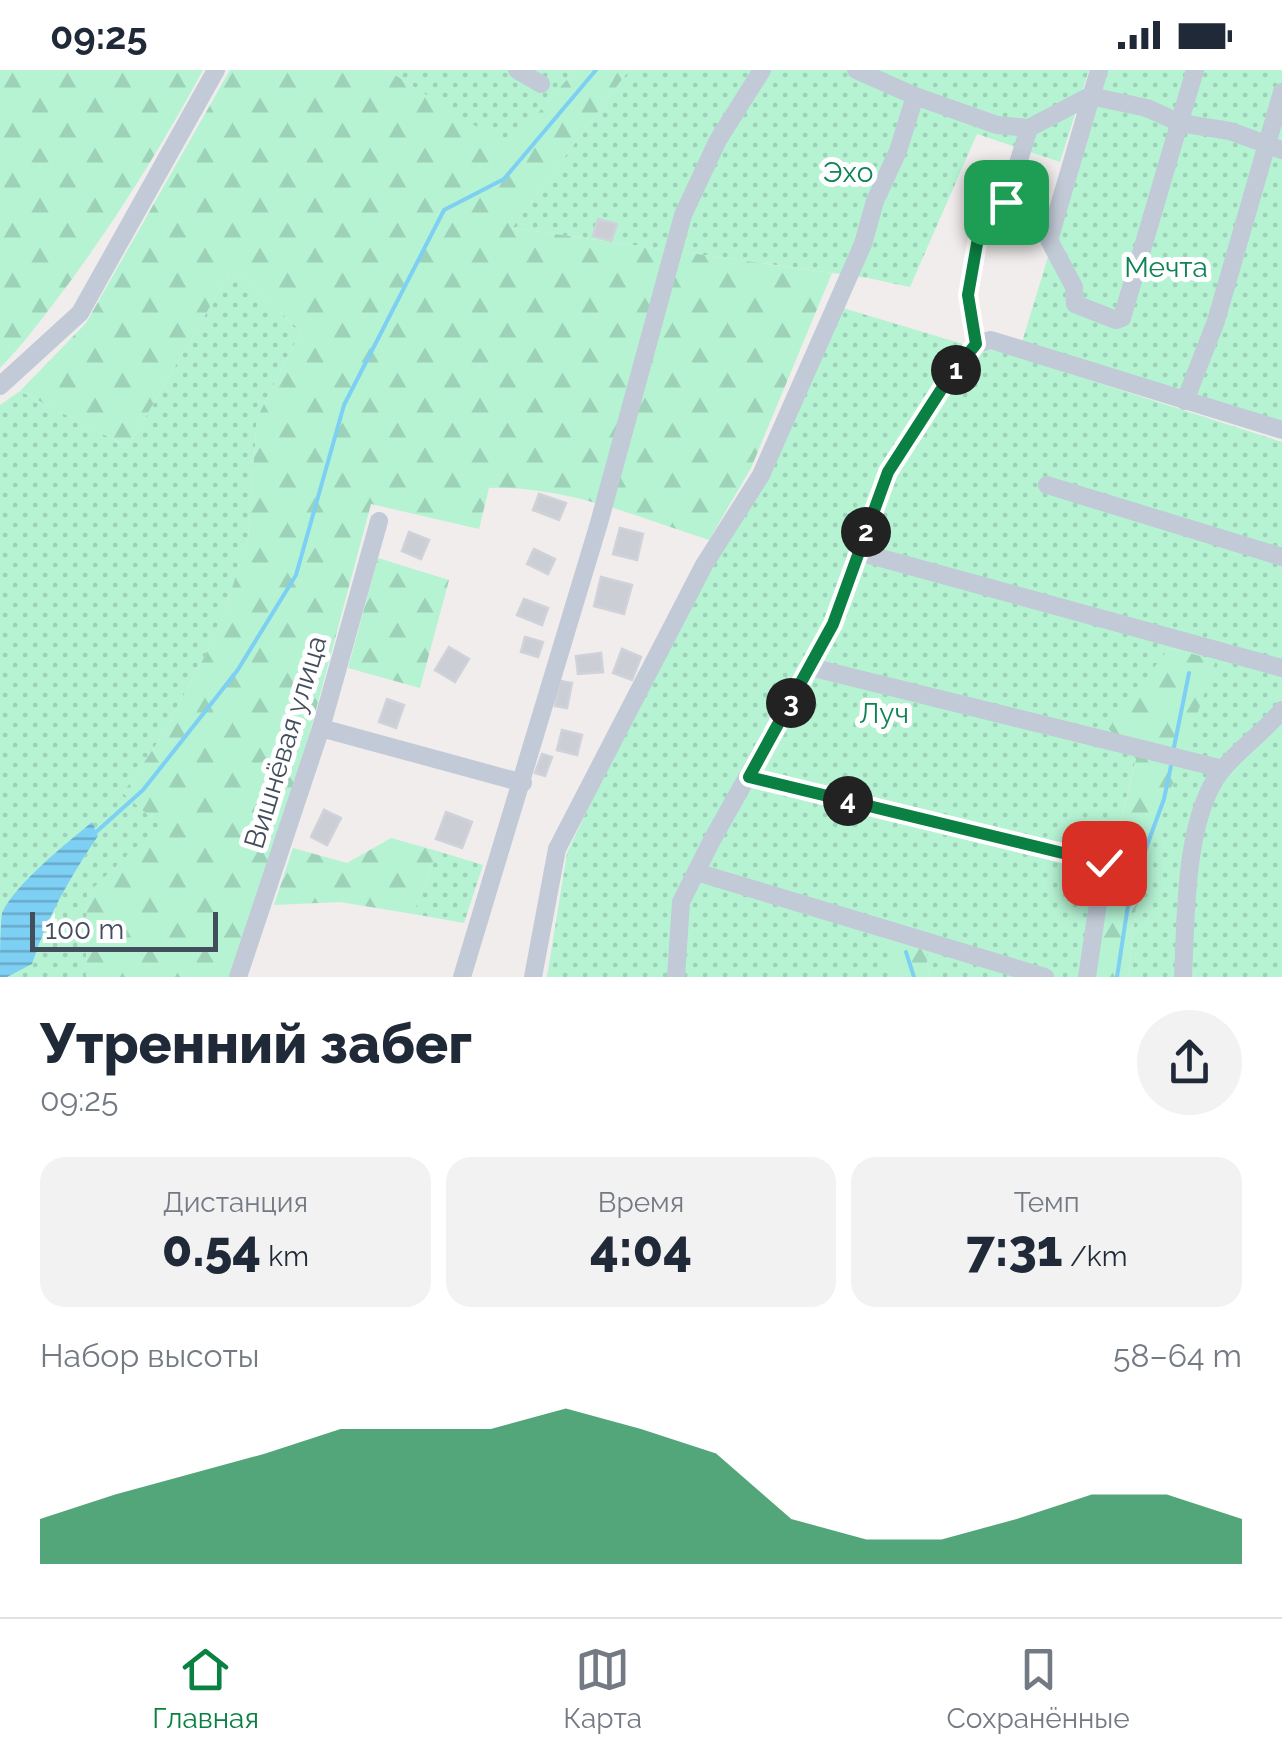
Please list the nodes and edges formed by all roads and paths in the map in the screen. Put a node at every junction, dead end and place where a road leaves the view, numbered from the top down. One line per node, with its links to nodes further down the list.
1 (216, 70): 15 (street)
2 (517, 70): 7 (street)
3 (762, 70): 28 (street)
4 (856, 70): 9 (street)
5 (1099, 70): 10 (street)
6 (1195, 70): 11 (street)
7 (542, 84)
8 (1282, 92): 13 (street)
9 (914, 96): 12 (street); 32 (street)
10 (1090, 96): 11 (street); 11 (street); 12 (street)
11 (1180, 123): 13 (street)
12 (1028, 128): 14 (street)
13 (1274, 147): 16 (street)
14 (976, 344): 16 (street); 20 (street)
15 (0, 386)
16 (1186, 401): 17 (street)
17 (1282, 430)
18 (1047, 486): 21 (street)
19 (379, 521): 25 (street, Вишнёвая улица)
20 (859, 552): 22 (street); 23 (street)
21 (1282, 557)
22 (810, 667): 26 (street); 27 (street)
23 (1282, 668)
24 (1282, 710): 26 (street)
25 (321, 728): 28 (street); 30 (street, Вишнёвая улица)
26 (1223, 769): 36 (street)
27 (749, 777): 29 (street); 35 (street)
28 (523, 783): 31 (street)
29 (696, 872): 33 (street); 34 (street)
30 (238, 977)
31 (462, 977)
32 (533, 977)
33 (676, 977)
34 (1046, 977)
35 (1086, 977)
36 (1183, 977)

